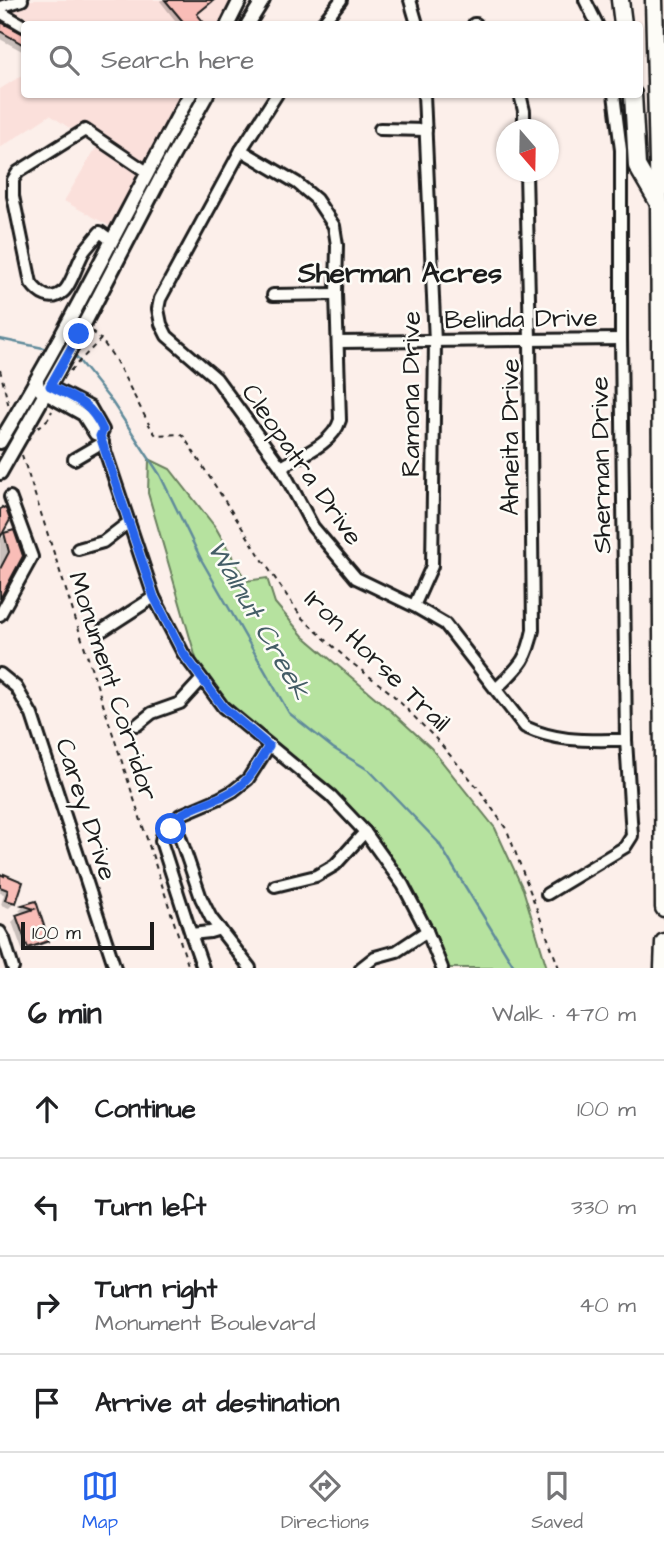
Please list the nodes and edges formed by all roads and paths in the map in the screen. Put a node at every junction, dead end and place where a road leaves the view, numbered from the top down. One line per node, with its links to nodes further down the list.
1 (22, 0): 9 (street)
2 (240, 0): 10 (main road)
3 (263, 0): 11 (main road)
4 (341, 0): 12 (street)
5 (410, 0): 13 (street)
6 (585, 0): 14 (street)
7 (620, 0): 15 (highway)
8 (654, 0): 30 (highway)
9 (0, 10): 16 (street)
10 (230, 21)
11 (250, 21)
12 (324, 21)
13 (416, 21)
14 (596, 21)
15 (624, 21)
16 (21, 24)
17 (188, 98): 28 (main road)
18 (205, 98): 39 (main road)
19 (274, 98): 27 (street, Cleopatra Drive)
20 (424, 98): 26 (street, Ramona Drive)
21 (521, 98): 24 (street)
22 (614, 98): 34 (street, Sherman Drive)
23 (633, 98): 30 (highway)
24 (524, 119)
25 (380, 130): 26 (street)
26 (426, 130): 37 (street, Ramona Drive)
27 (241, 150): 32 (street); 48 (street, Cleopatra Drive)
28 (147, 172): 31 (main road); 31 (street)
29 (526, 182): 35 (street, Ahneita Drive)
30 (659, 204): 66 (highway)
31 (112, 241): 40 (main road)
32 (336, 294): 33 (street); 36 (street)
33 (272, 295)
34 (621, 339): 35 (street, Belinda Drive); 60 (street, Sherman Drive)
35 (530, 340): 37 (street, Belinda Drive); 58 (street, Ahneita Drive)
36 (338, 342): 37 (street, Belinda Drive); 48 (street)
37 (435, 342): 53 (street, Ramona Drive)
38 (0, 370): 42 (path)
39 (64, 372): 41 (main road); 79 (path, Iron Horse Trail)
40 (37, 379): 41 (street); 44 (main road)
41 (48, 390): 43 (street); 47 (main road)
42 (9, 409)
43 (102, 439): 46 (street); 50 (street)
44 (0, 442)
45 (22, 454): 74 (path, Monument Corridor)
46 (74, 459)
47 (2, 464)
48 (281, 467): 53 (street, Cleopatra Drive)
49 (10, 497): 54 (street)
50 (129, 522): 51 (street); 52 (street)
51 (78, 549)
52 (154, 597): 55 (street); 57 (street)
53 (414, 606): 58 (street, Cleopatra Drive)
54 (0, 615)
55 (103, 630)
56 (0, 674): 73 (street, Carey Drive)
57 (202, 679): 59 (street); 61 (street)
58 (496, 689): 60 (street, Cleopatra Drive)
59 (137, 725)
60 (626, 740): 65 (street, Sherman Drive)
61 (269, 746): 62 (street); 63 (street)
62 (177, 828): 67 (street); 70 (street)
63 (365, 832): 64 (street); 68 (street)
64 (275, 886)
65 (547, 894)
66 (664, 908)
67 (220, 929): 70 (street); 76 (street)
68 (427, 931): 77 (street); 78 (street)
69 (0, 932): 72 (street)
70 (191, 934): 75 (street)
71 (664, 942): 80 (highway)
72 (13, 968)
73 (116, 968)
74 (189, 968)
75 (203, 968)
76 (250, 968)
77 (361, 968)
78 (442, 968)
79 (559, 968)
80 (663, 968)

